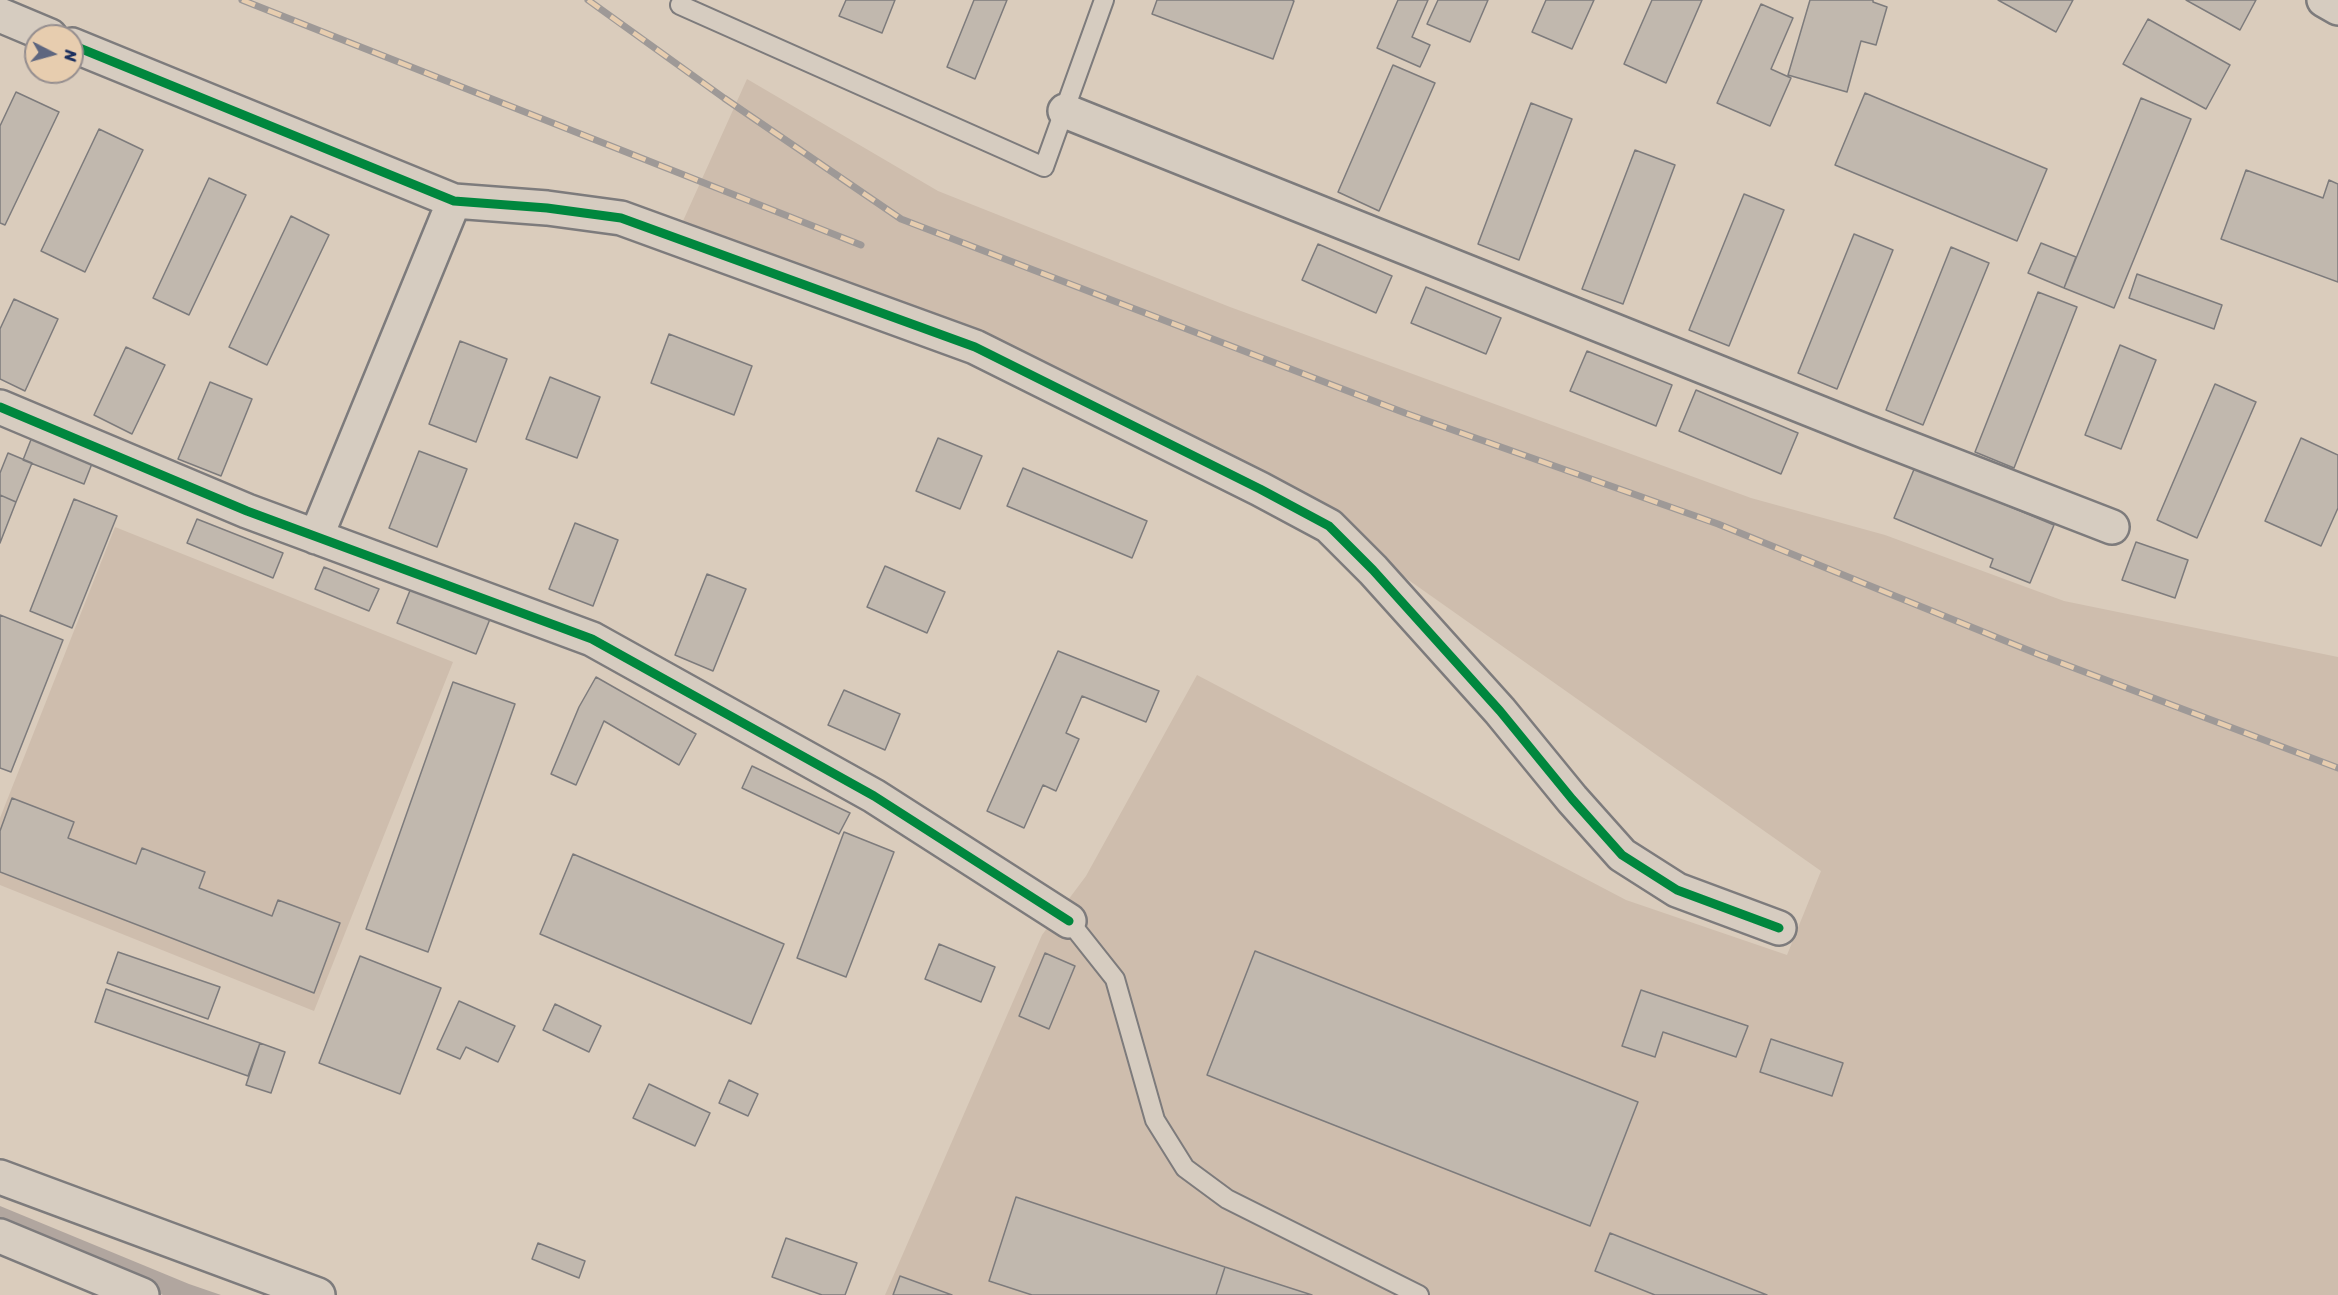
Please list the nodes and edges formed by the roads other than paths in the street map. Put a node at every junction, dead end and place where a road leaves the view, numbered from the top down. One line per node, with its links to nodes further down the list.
1 (1104, 0): 8 (lane)
2 (2324, 0): 4 (street)
3 (680, 5): 8 (lane)
4 (2338, 8)
5 (0, 15): 6 (street)
6 (24, 25)
7 (84, 50): 9 (street)
8 (1065, 111): 11 (street)
9 (454, 201): 12 (street); 14 (street)
10 (0, 407): 12 (street)
11 (2112, 527)
12 (316, 537): 13 (street)
13 (1069, 921): 19 (lane)
14 (1779, 928)
15 (0, 1177): 18 (street)
16 (0, 1236): 17 (street)
17 (142, 1295)
18 (318, 1295)
19 (1419, 1295)

